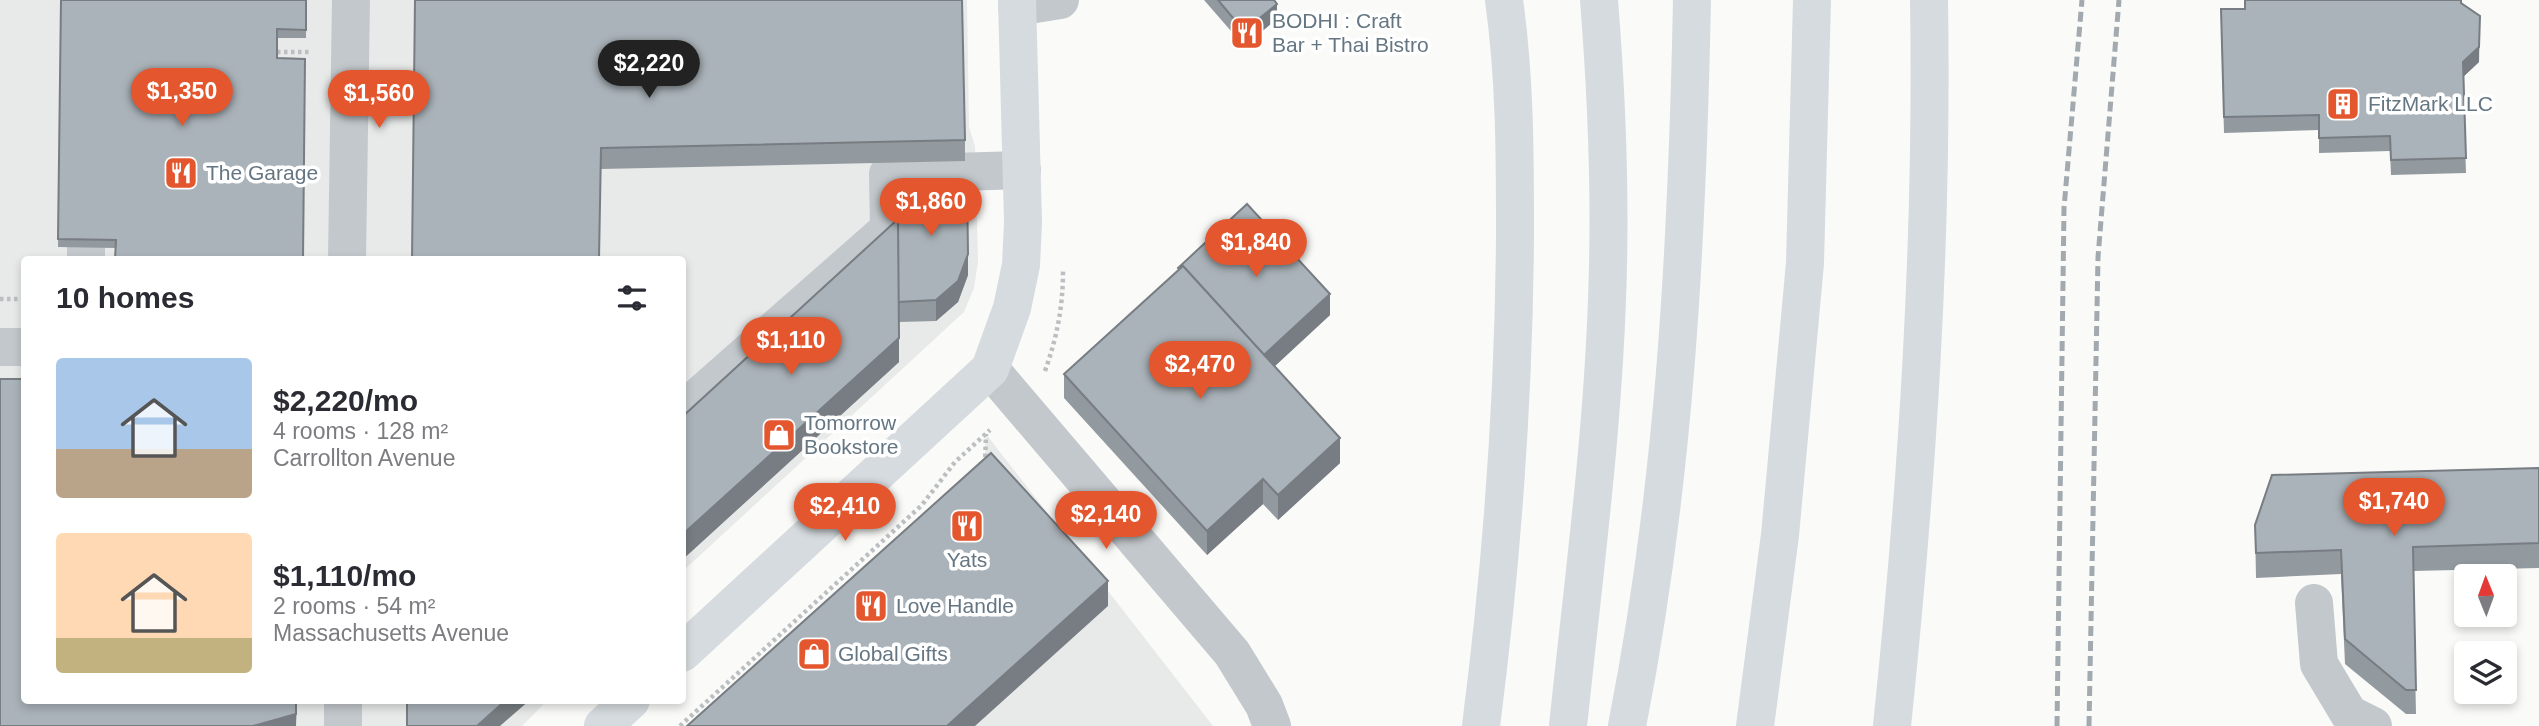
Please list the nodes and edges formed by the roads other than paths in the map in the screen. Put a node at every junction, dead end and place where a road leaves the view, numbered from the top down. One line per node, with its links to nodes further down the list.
1 (351, 0): 10 (street)
2 (1060, 0): 8 (street)
3 (1504, 0): 22 (main road)
4 (1599, 0): 23 (main road)
5 (1692, 0): 24 (main road)
6 (1812, 0): 25 (main road)
7 (1929, 0): 26 (main road)
8 (1017, 4): 9 (main road)
9 (1022, 170): 13 (main road); 14 (street)
10 (347, 256)
11 (0, 347): 12 (street)
12 (21, 347)
13 (990, 369): 16 (main road); 19 (street)
14 (686, 407)
15 (2314, 603): 27 (street)
16 (686, 649)
17 (343, 704): 20 (street)
18 (627, 704): 21 (main road)
19 (1268, 715)
20 (343, 726)
21 (603, 726)
22 (1481, 726)
23 (1568, 726)
24 (1627, 726)
25 (1755, 726)
26 (1892, 726)
27 (2373, 726)

